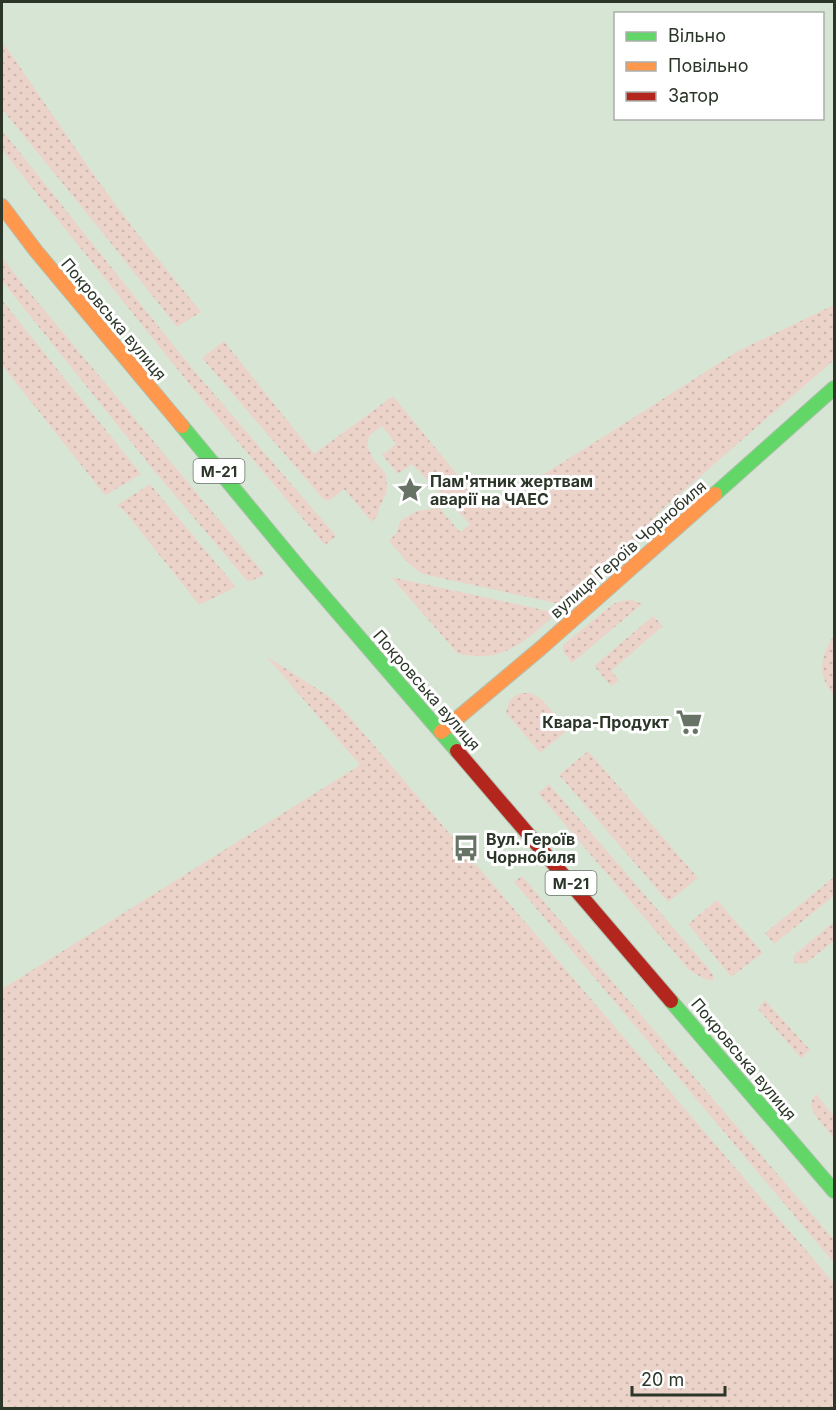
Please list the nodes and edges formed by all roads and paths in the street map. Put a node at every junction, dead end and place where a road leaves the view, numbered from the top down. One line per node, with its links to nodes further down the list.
1 (2, 206): 3 (main road, Покровська вулиця / М-21)
2 (834, 388): 3 (main road, вулиця Героїв Чорнобиля)
3 (441, 732): 4 (main road, Покровська вулиця / М-21)
4 (834, 1191)

